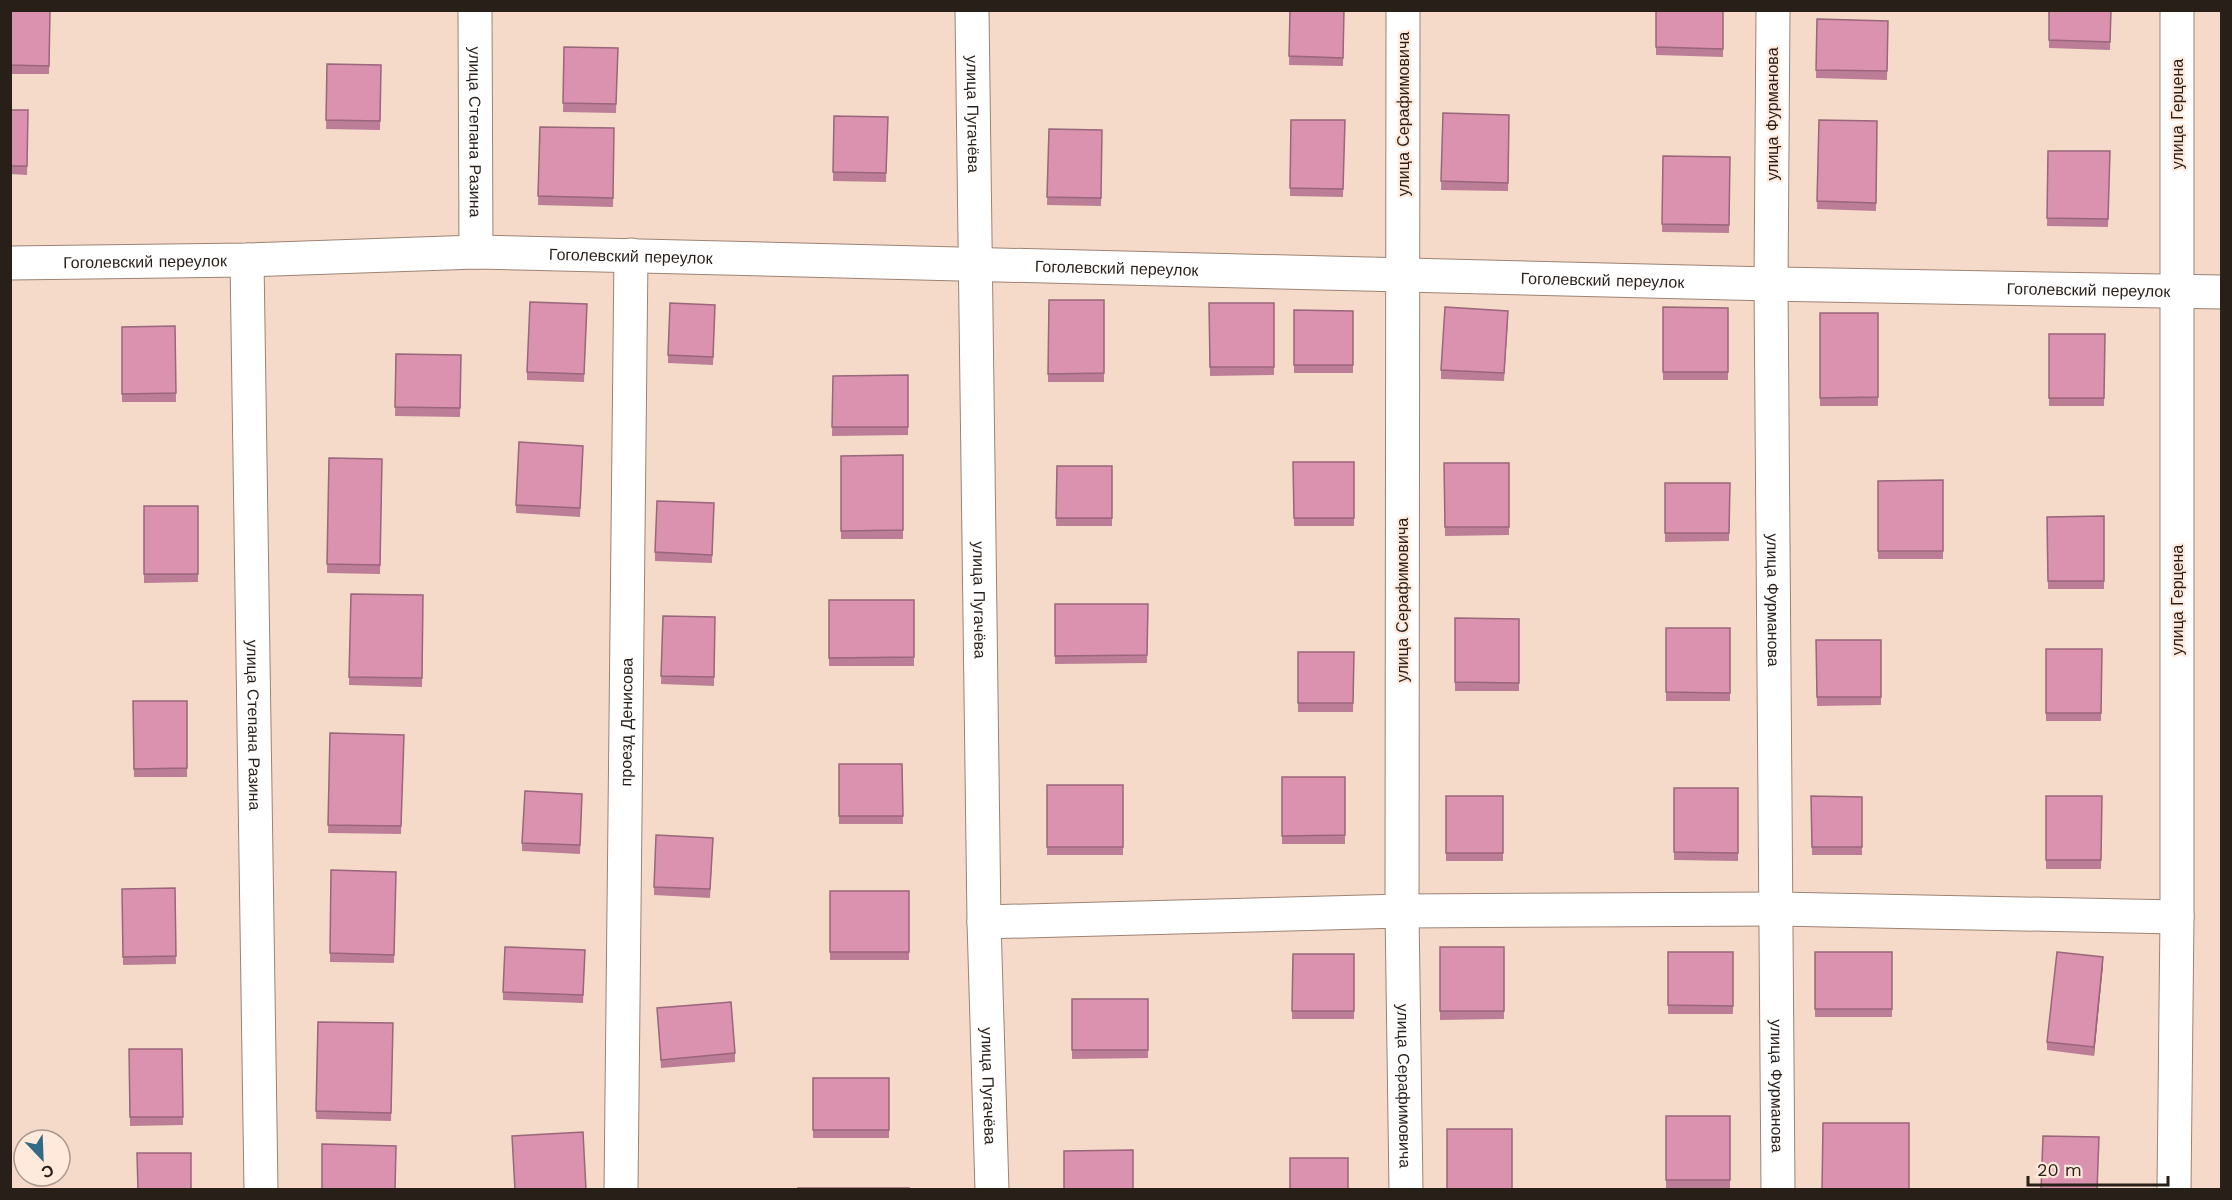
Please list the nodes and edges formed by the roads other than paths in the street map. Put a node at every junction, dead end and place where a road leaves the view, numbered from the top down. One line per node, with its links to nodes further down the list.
1 (475, 10): 6 (street, улица Степана Разина)
2 (972, 10): 10 (street, улица Пугачёва)
3 (1403, 10): 11 (street, улица Серафимовича)
4 (1773, 10): 12 (street, улица Фурманова)
5 (2177, 10): 13 (street, улица Герцена)
6 (476, 252): 7 (street, Гоголевский переулок); 8 (street, Гоголевский переулок)
7 (631, 255): 10 (street, Гоголевский переулок); 20 (street, проезд Денисова)
8 (247, 260): 9 (street, Гоголевский переулок); 19 (street, улица Степана Разина)
9 (10, 263)
10 (975, 264): 11 (street, Гоголевский переулок); 18 (street, улица Пугачёва)
11 (1403, 275): 12 (street, Гоголевский переулок); 16 (street, улица Серафимовича)
12 (1771, 284): 13 (street, Гоголевский переулок); 15 (street, улица Фурманова)
13 (2177, 291): 14 (street, Гоголевский переулок); 17 (street, улица Герцена)
14 (2222, 292)
15 (1776, 909): 16 (street); 17 (street); 23 (street, улица Фурманова)
16 (1402, 911): 18 (street); 22 (street, улица Серафимовича)
17 (2177, 916): 24 (street, улица Герцена)
18 (984, 922): 21 (street, улица Пугачёва)
19 (261, 1190)
20 (621, 1190)
21 (992, 1190)
22 (1406, 1190)
23 (1778, 1190)
24 (2174, 1190)

